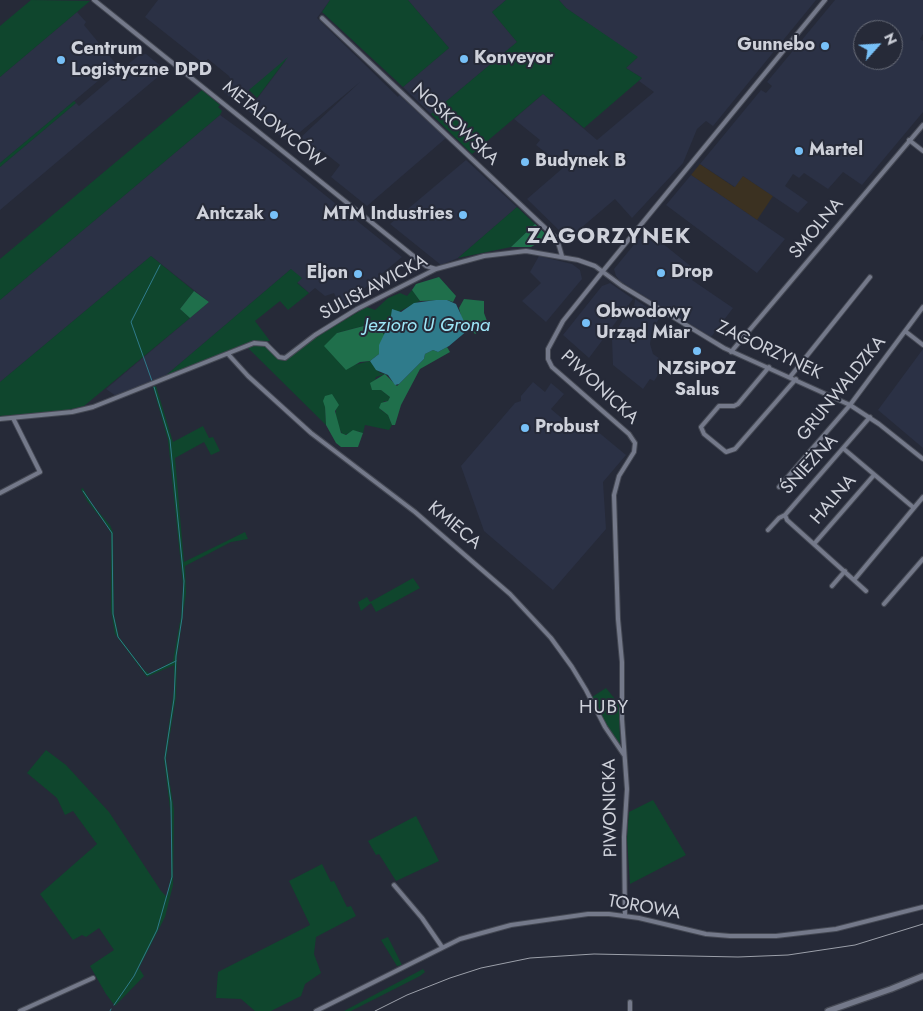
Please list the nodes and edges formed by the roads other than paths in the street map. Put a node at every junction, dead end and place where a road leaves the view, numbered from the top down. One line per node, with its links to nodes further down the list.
1 (94, 0): 8 (street, METALOWCÓW)
2 (825, 0): 9 (street, PIWONICKA)
3 (322, 18): 7 (street, NOSKOWSKA)
4 (923, 124): 5 (street, SMOLNA)
5 (910, 140): 6 (street); 14 (street, SMOLNA)
6 (923, 151)
7 (562, 256): 8 (street, SULISŁAWICKA); 9 (street, SULISŁAWICKA)
8 (436, 270): 15 (street, SULISŁAWICKA)
9 (603, 271): 14 (street, ZAGORZYNEK); 39 (street, PIWONICKA)
10 (870, 277): 17 (street)
11 (923, 307): 12 (street, GRUNWALDZKA)
12 (905, 331): 13 (street); 19 (street, GRUNWALDZKA)
13 (923, 345)
14 (731, 352): 16 (street, ZAGORZYNEK)
15 (228, 354): 21 (street, SULISŁAWICKA); 39 (street, KMIECA)
16 (769, 367): 17 (street, ZAGORZYNEK); 18 (street)
17 (790, 377): 18 (street, ZAGORZYNEK)
18 (796, 379): 19 (street, ZAGORZYNEK)
19 (850, 405): 20 (street, ZAGORZYNEK); 26 (street, GRUNWALDZKA)
20 (870, 417): 23 (street, ŚNIEŻNA); 24 (street, ZAGORZYNEK)
21 (12, 418): 22 (street, SULISŁAWICKA); 27 (street)
22 (0, 419)
23 (844, 449): 25 (street); 30 (street, ŚNIEŻNA)
24 (923, 459)
25 (874, 474): 29 (street); 32 (street, HALNA)
26 (779, 487)
27 (0, 493)
28 (923, 496): 29 (street)
29 (914, 508): 35 (street)
30 (785, 515): 31 (street); 32 (street, ŚNIEŻNA)
31 (768, 530)
32 (814, 544): 34 (street, ŚNIEŻNA)
33 (923, 559): 38 (street)
34 (844, 571): 35 (street, ŚNIEŻNA); 36 (street)
35 (854, 580): 37 (street, ŚNIEŻNA)
36 (832, 586)
37 (866, 590)
38 (884, 604)
39 (624, 755): 42 (street, PIWONICKA)
40 (394, 885): 43 (street)
41 (923, 907): 42 (street, TOROWA)
42 (625, 916): 43 (street, TOROWA)
43 (442, 947): 48 (street, TOROWA)
44 (923, 976): 50 (street)
45 (93, 978): 47 (street)
46 (630, 1002): 49 (street)
47 (20, 1011)
48 (316, 1011)
49 (630, 1011)
50 (828, 1011)

